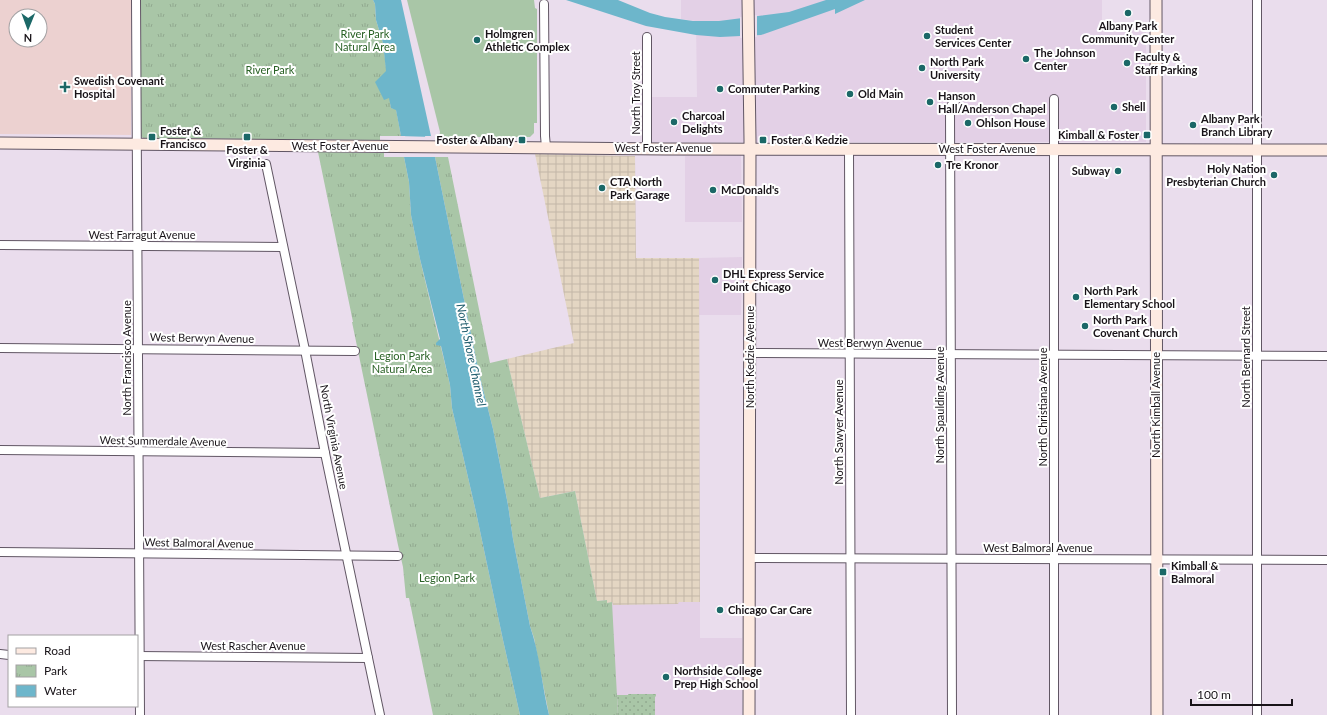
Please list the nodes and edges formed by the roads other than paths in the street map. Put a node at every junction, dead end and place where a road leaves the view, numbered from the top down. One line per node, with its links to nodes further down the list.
1 (136, 0): 10 (street, North Francisco Avenue)
2 (748, 0): 13 (main road, North Kedzie Avenue)
3 (1156, 0): 17 (main road, North Kimball Avenue)
4 (1257, 0): 18 (street, North Bernard Street)
5 (544, 4): 11 (street)
6 (647, 37): 12 (street, North Troy Street)
7 (957, 98): 15 (street, North Spaulding Avenue)
8 (1054, 99): 16 (street, North Christiana Avenue)
9 (0, 143): 10 (main road, West Foster Avenue)
10 (137, 144): 11 (main road, West Foster Avenue); 22 (street, North Francisco Avenue)
11 (546, 147): 12 (main road, West Foster Avenue)
12 (647, 148): 13 (main road, West Foster Avenue)
13 (750, 149): 14 (main road, West Foster Avenue); 28 (main road, North Kedzie Avenue)
14 (849, 149): 15 (main road, West Foster Avenue); 29 (street, North Sawyer Avenue)
15 (950, 149): 16 (main road, West Foster Avenue); 30 (street, North Spaulding Avenue)
16 (1054, 149): 17 (main road, West Foster Avenue); 31 (street, North Christiana Avenue)
17 (1155, 150): 18 (main road, West Foster Avenue); 32 (main road, North Kimball Avenue)
18 (1257, 150): 19 (main road, West Foster Avenue); 33 (street, North Bernard Street)
19 (1327, 150)
20 (266, 164): 23 (street, North Virginia Avenue)
21 (0, 245): 22 (street, West Farragut Avenue)
22 (138, 246): 23 (street, West Farragut Avenue); 25 (street, North Francisco Avenue)
23 (283, 247): 26 (street, North Virginia Avenue)
24 (0, 348): 25 (street, West Berwyn Avenue)
25 (138, 349): 26 (street, West Berwyn Avenue); 36 (street, North Francisco Avenue)
26 (305, 350): 27 (street, West Berwyn Avenue); 37 (street, North Virginia Avenue)
27 (355, 351)
28 (750, 353): 29 (street, West Berwyn Avenue); 42 (main road, North Kedzie Avenue)
29 (850, 354): 30 (street, West Berwyn Avenue); 43 (street, North Sawyer Avenue)
30 (951, 354): 31 (street, West Berwyn Avenue); 44 (street, North Spaulding Avenue)
31 (1054, 354): 32 (street, West Berwyn Avenue); 45 (street, North Christiana Avenue)
32 (1156, 355): 33 (street, West Berwyn Avenue); 46 (main road, North Kimball Avenue)
33 (1257, 355): 34 (street, West Berwyn Avenue); 47 (street, North Bernard Street)
34 (1327, 356)
35 (0, 450): 36 (street, West Summerdale Avenue)
36 (139, 452): 37 (street, West Summerdale Avenue); 39 (street, North Francisco Avenue)
37 (325, 453): 40 (street, North Virginia Avenue)
38 (0, 552): 39 (street, West Balmoral Avenue)
39 (139, 553): 40 (street, West Balmoral Avenue); 49 (street, North Francisco Avenue)
40 (347, 555): 41 (street, West Balmoral Avenue); 50 (street, North Virginia Avenue)
41 (398, 556)
42 (750, 558): 43 (street, West Balmoral Avenue); 53 (main road, North Kedzie Avenue)
43 (850, 559): 44 (street, West Balmoral Avenue); 54 (street, North Sawyer Avenue)
44 (952, 559): 45 (street, West Balmoral Avenue); 55 (street, North Spaulding Avenue)
45 (1054, 559): 46 (street, West Balmoral Avenue); 56 (street, North Christiana Avenue)
46 (1156, 560): 47 (street, West Balmoral Avenue); 57 (main road, North Kimball Avenue)
47 (1257, 560): 48 (street, West Balmoral Avenue); 58 (street, North Bernard Street)
48 (1327, 560)
49 (138, 656): 50 (street, West Rascher Avenue); 51 (street, North Francisco Avenue)
50 (368, 658): 52 (street, North Virginia Avenue)
51 (140, 715)
52 (380, 715)
53 (749, 715)
54 (851, 715)
55 (952, 715)
56 (1054, 715)
57 (1157, 715)
58 (1257, 715)

